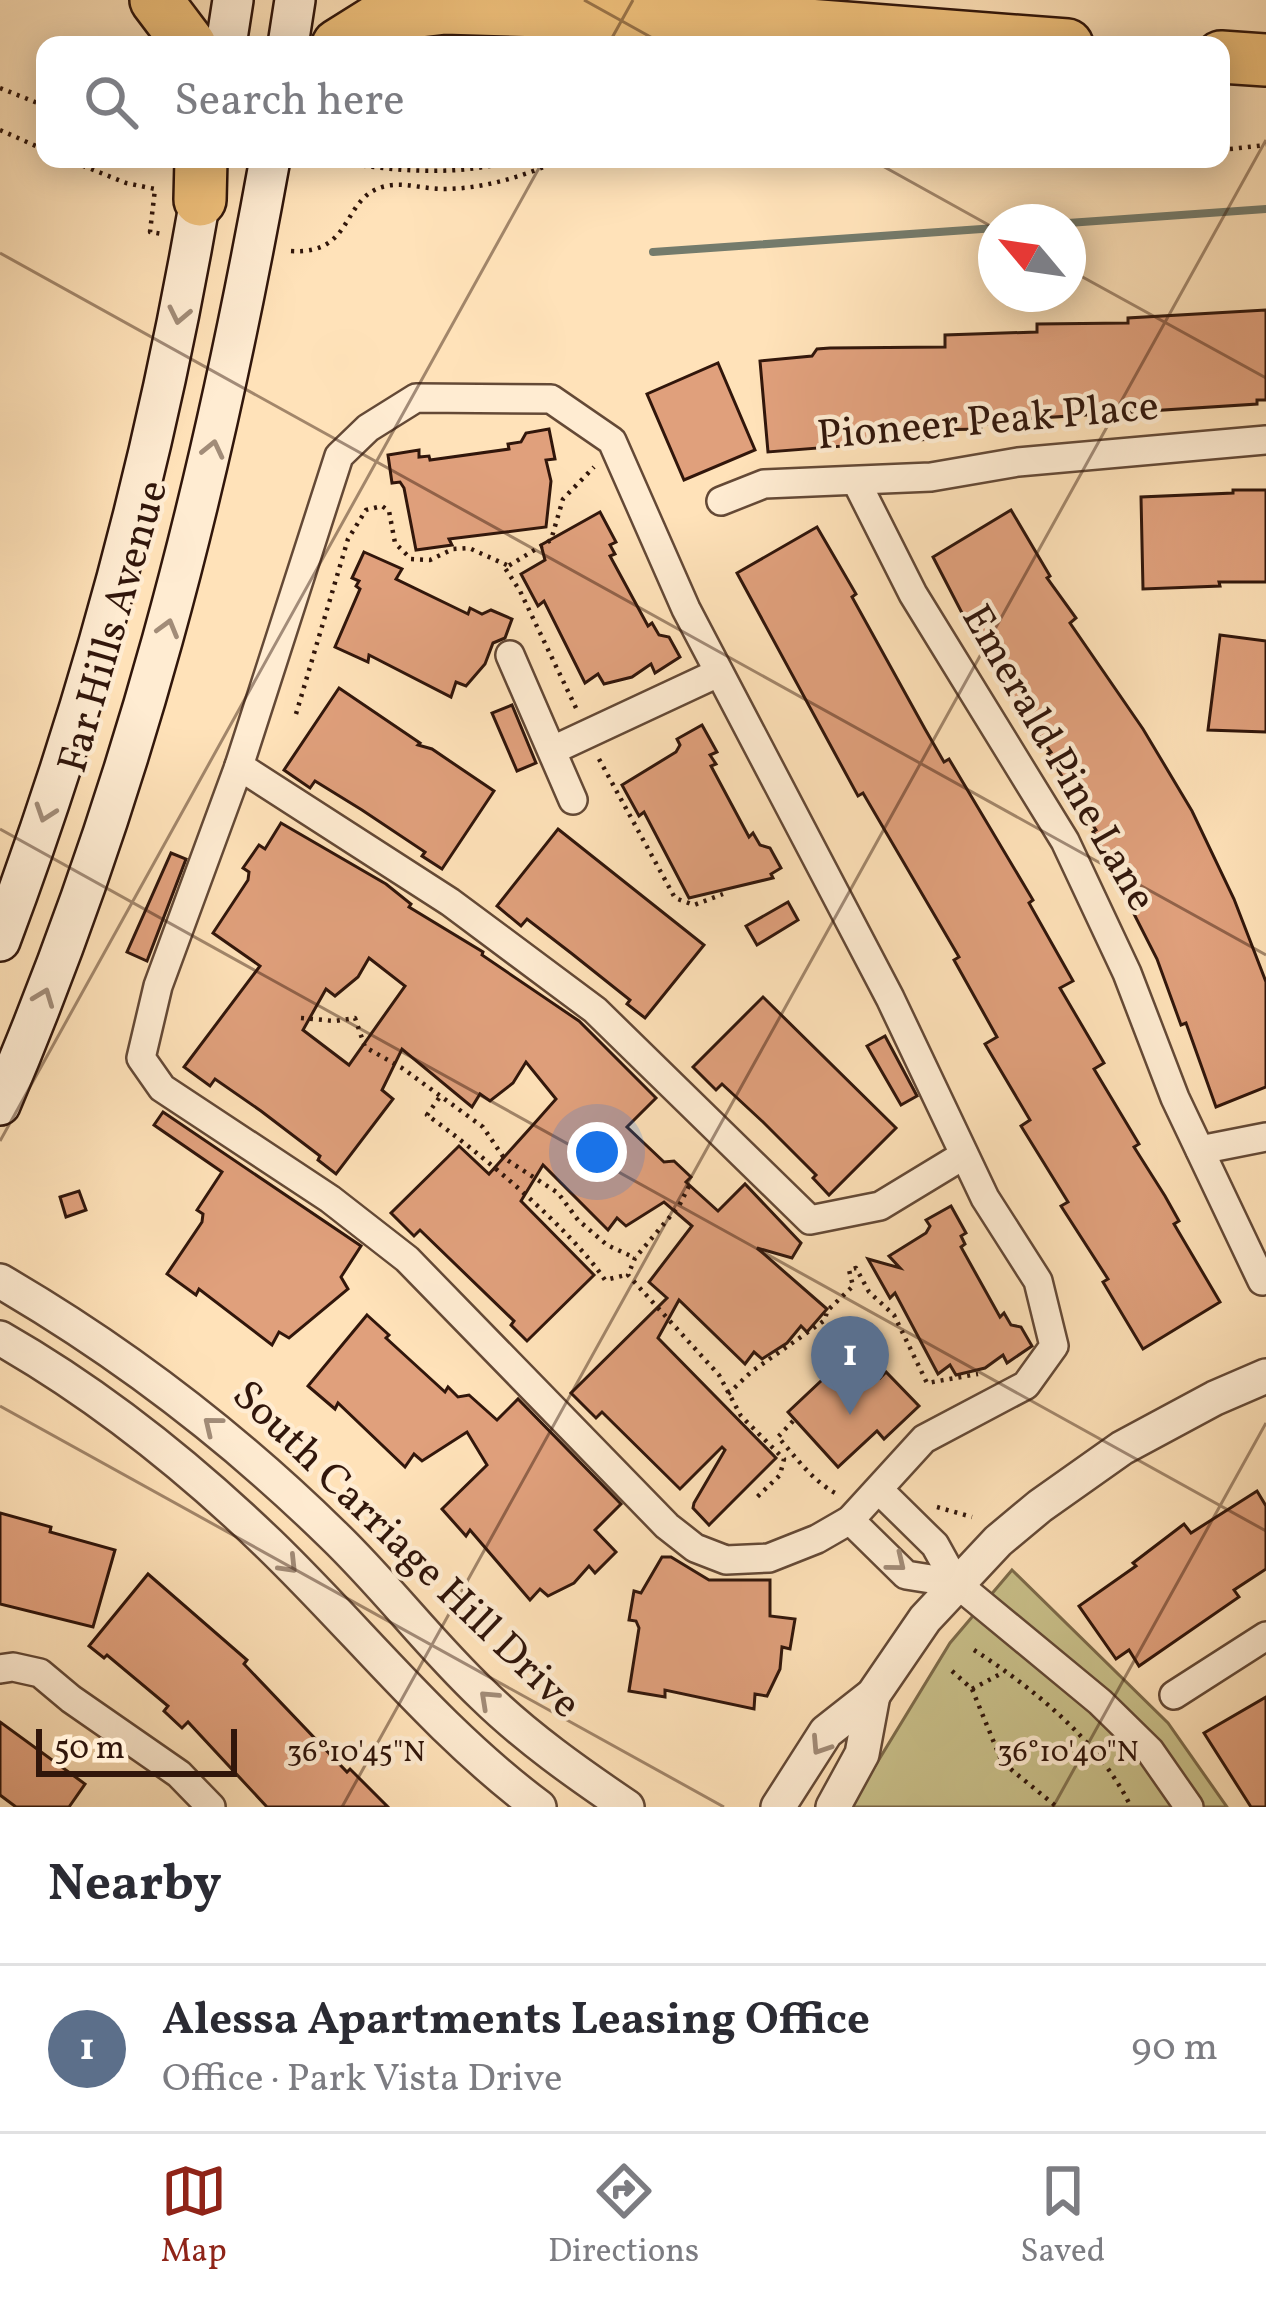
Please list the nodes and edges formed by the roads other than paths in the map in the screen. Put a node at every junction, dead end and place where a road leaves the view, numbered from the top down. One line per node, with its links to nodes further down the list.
1 (155, 0): 6 (highway)
2 (233, 0): 7 (main road)
3 (295, 0): 8 (main road)
4 (580, 0): 5 (highway)
5 (678, 15): 9 (highway); 10 (highway)
6 (183, 36)
7 (227, 36)
8 (289, 36)
9 (351, 36)
10 (950, 36)
11 (1230, 57): 12 (highway)
12 (1266, 59)
13 (267, 168): 24 (main road, Far Hills Avenue, one-way to 13)
14 (194, 188): 23 (main road, Far Hills Avenue, one-way to 23)
15 (1266, 440): 16 (street, Pioneer Peak Place)
16 (856, 481): 17 (street, Pioneer Peak Place); 26 (street, Emerald Pine Lane)
17 (721, 501)
18 (510, 656): 20 (street)
19 (718, 673): 20 (street); 21 (street); 27 (street)
20 (553, 751): 22 (street)
21 (239, 766): 27 (street); 33 (street)
22 (573, 800)
23 (0, 941)
24 (0, 1106)
25 (1266, 1137): 26 (street)
26 (1200, 1150): 29 (street, Emerald Pine Lane)
27 (964, 1155): 32 (street)
28 (0, 1281): 41 (street, South Carriage Hill Drive, one-way to 28)
29 (1262, 1281)
30 (0, 1338): 40 (street, one-way to 40)
31 (1266, 1376): 34 (street)
32 (880, 1491): 33 (street); 34 (street)
33 (848, 1510): 34 (street, one-way to 34)
34 (956, 1582): 37 (street); 44 (street)
35 (1266, 1636): 38 (street)
36 (6, 1668): 39 (street)
37 (873, 1695): 42 (street, one-way to 42); 43 (street)
38 (1174, 1695)
39 (211, 1807)
40 (539, 1807)
41 (627, 1807)
42 (778, 1807)
43 (833, 1807)
44 (1189, 1807)

